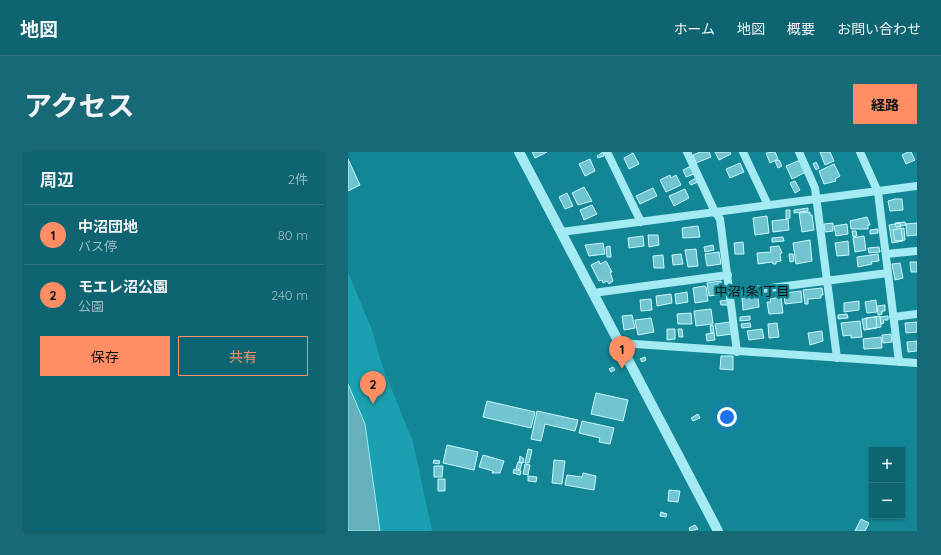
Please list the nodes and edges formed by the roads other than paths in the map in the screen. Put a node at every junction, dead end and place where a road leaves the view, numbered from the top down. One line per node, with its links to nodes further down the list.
1 (519, 152): 13 (street)
2 (607, 152): 12 (street)
3 (687, 152): 11 (street)
4 (743, 152): 10 (street)
5 (800, 152): 9 (street)
6 (860, 152): 8 (street)
7 (917, 186): 8 (street)
8 (878, 192): 9 (street); 15 (street)
9 (816, 200): 10 (street); 18 (street)
10 (768, 206): 11 (street)
11 (715, 212): 12 (street); 17 (street)
12 (640, 222): 13 (street)
13 (561, 232): 19 (street)
14 (917, 250): 15 (street)
15 (886, 254): 16 (street)
16 (888, 273): 18 (street); 22 (street)
17 (728, 276): 19 (street); 20 (street)
18 (826, 280): 20 (street); 25 (street)
19 (593, 293): 23 (street)
20 (730, 293): 24 (street)
21 (917, 314): 22 (street)
22 (893, 317): 26 (street)
23 (620, 343): 24 (street); 28 (street)
24 (737, 352): 25 (street)
25 (837, 358): 26 (street)
26 (899, 362): 27 (street)
27 (917, 363)
28 (718, 531)

